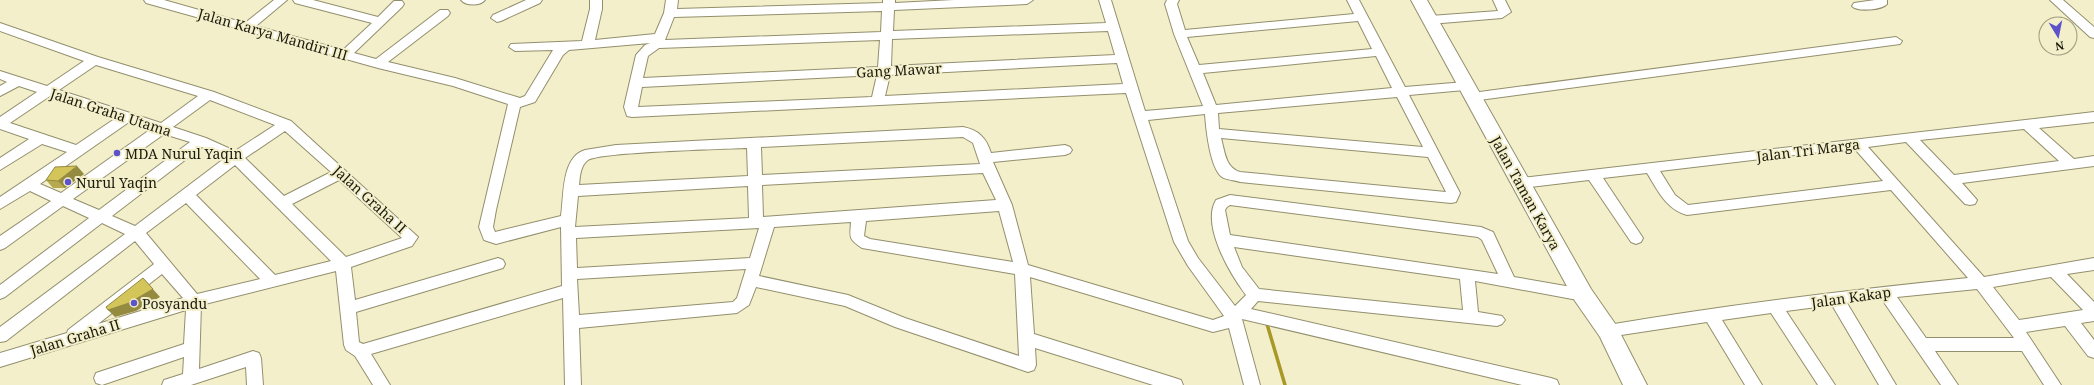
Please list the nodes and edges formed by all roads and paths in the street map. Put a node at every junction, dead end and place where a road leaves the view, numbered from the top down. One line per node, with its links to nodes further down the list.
1 (154, 0): 26 (street, Jalan Karya Mandiri III)
2 (281, 0): 26 (street)
3 (299, 0): 23 (street)
4 (536, 0): 21 (street)
5 (596, 0): 32 (street)
6 (672, 0): 19 (street)
7 (1027, 0): 16 (street)
8 (1105, 0): 24 (street)
9 (1174, 0): 27 (street)
10 (1353, 0): 20 (street)
11 (1419, 0): 22 (street, Jalan Taman Karya)
12 (1499, 0): 22 (street)
13 (1881, 0): 17 (street)
14 (2056, 0): 28 (street)
15 (398, 4): 23 (street)
16 (889, 4): 19 (street); 29 (street)
17 (1858, 6)
18 (444, 13): 39 (street)
19 (670, 13): 30 (street)
20 (1363, 17): 27 (street); 35 (street)
21 (497, 18)
22 (1430, 20): 49 (street, Jalan Taman Karya)
23 (380, 21): 36 (street)
24 (1113, 26): 29 (street); 37 (street)
25 (0, 27): 38 (street, Jalan Graha II)
26 (247, 27): 36 (street, Jalan Karya Mandiri III)
27 (1180, 34): 40 (street)
28 (2094, 34)
29 (886, 37): 30 (street); 41 (street)
30 (658, 41): 32 (street); 44 (street)
31 (1896, 41): 49 (street)
32 (588, 43): 33 (street)
33 (568, 46): 34 (street); 52 (street)
34 (515, 47)
35 (1380, 52): 40 (street); 48 (street)
36 (346, 54): 39 (street, Jalan Karya Mandiri III)
37 (1122, 59): 41 (street, Gang Mawar); 45 (street)
38 (94, 60): 46 (street); 50 (street, Jalan Graha II)
39 (378, 64): 52 (street, Jalan Karya Mandiri III)
40 (1194, 70): 53 (street)
41 (884, 71): 44 (street, Gang Mawar); 51 (street)
42 (0, 75): 43 (street, Jalan Graha Utama)
43 (17, 82): 46 (street, Jalan Graha Utama); 47 (street)
44 (636, 83): 51 (street)
45 (1126, 88): 51 (street); 54 (street)
46 (48, 91): 55 (street, Jalan Graha Utama); 57 (street)
47 (0, 92)
48 (1400, 92): 49 (street); 53 (street); 69 (street)
49 (1468, 92): 80 (street, Jalan Taman Karya)
50 (209, 95): 58 (street, Jalan Graha II); 60 (street)
51 (878, 100)
52 (515, 101): 93 (street)
53 (1211, 109): 54 (street); 61 (street)
54 (1140, 116): 121 (street)
55 (126, 117): 60 (street, Jalan Graha Utama); 68 (street)
56 (2094, 117): 59 (street, Jalan Tri Marga)
57 (0, 124): 63 (street)
58 (286, 124): 70 (street); 76 (street, Jalan Graha II)
59 (2028, 124): 62 (street, Jalan Tri Marga); 73 (street)
60 (164, 129): 64 (street, Jalan Graha Utama); 85 (street)
61 (1213, 133): 69 (street); 69 (street)
62 (1909, 137): 66 (street, Jalan Tri Marga); 78 (street)
63 (41, 138): 68 (street); 74 (street)
64 (201, 141): 70 (street, Jalan Graha Utama); 90 (street)
65 (754, 143): 72 (street); 79 (street); 83 (street)
66 (1858, 144): 75 (street, Jalan Tri Marga); 82 (street)
67 (1065, 150): 72 (street)
68 (78, 151): 81 (street)
69 (1432, 153)
70 (236, 157): 84 (street); 88 (street, Jalan Graha Utama)
71 (2094, 161): 73 (street)
72 (986, 163): 79 (street); 89 (street)
73 (2071, 164): 78 (street)
74 (0, 166)
75 (1650, 168): 77 (street, Jalan Tri Marga); 82 (street)
76 (341, 173): 88 (street); 100 (street, Jalan Graha II)
77 (1593, 175): 80 (street, Jalan Tri Marga); 95 (street)
78 (1951, 180): 86 (street)
79 (754, 182): 83 (street); 92 (street)
80 (1521, 183): 115 (street, Jalan Taman Karya)
81 (29, 185): 85 (street); 87 (street)
82 (1893, 185): 110 (street)
83 (571, 191): 93 (street)
84 (187, 195): 94 (street); 108 (street)
85 (64, 200): 90 (street); 97 (street)
86 (1970, 200)
87 (0, 204)
88 (283, 204): 100 (street, Jalan Graha Utama)
89 (1005, 205): 91 (street); 103 (street)
90 (101, 216): 94 (street); 113 (street)
91 (859, 216): 92 (street); 103 (street)
92 (762, 222): 93 (street); 98 (street)
93 (568, 226): 105 (street)
94 (137, 233): 99 (street); 129 (street)
95 (1636, 238)
96 (1224, 240): 106 (street); 109 (street); 114 (street)
97 (0, 244)
98 (757, 263): 105 (street); 107 (street)
99 (164, 264): 117 (street); 130 (street)
100 (343, 264): 108 (street, Jalan Graha II); 119 (street)
101 (498, 264): 119 (street)
102 (2094, 264): 104 (street, Jalan Kakap)
103 (1022, 269): 121 (street); 131 (street)
104 (2053, 270): 110 (street, Jalan Kakap); 120 (street)
105 (571, 274): 111 (street)
106 (1467, 274): 109 (street); 123 (street)
107 (752, 280): 126 (street); 131 (street)
108 (272, 282): 117 (street, Jalan Graha II)
109 (1508, 282): 115 (street)
110 (1981, 283): 112 (street, Jalan Kakap); 127 (street)
111 (569, 290): 126 (street); 135 (street)
112 (1884, 292): 116 (street, Jalan Kakap); 132 (street)
113 (0, 293)
114 (1255, 295): 121 (street); 123 (street)
115 (1583, 295): 128 (street, Jalan Taman Karya)
116 (1836, 299): 118 (street, Jalan Kakap); 150 (street)
117 (194, 301): 130 (street, Jalan Graha II); 134 (street)
118 (1775, 307): 122 (street, Jalan Kakap); 149 (street)
119 (348, 308): 135 (street)
120 (2094, 313): 125 (street)
121 (1236, 315): 145 (street); 146 (street)
122 (1710, 316): 128 (street, Jalan Kakap); 148 (street)
123 (1471, 318): 124 (street)
124 (1497, 320)
125 (2070, 320): 127 (street); 136 (street)
126 (571, 322): 143 (street)
127 (2015, 327): 133 (street)
128 (1608, 331): 147 (street, Jalan Taman Karya)
129 (0, 336)
130 (67, 339): 137 (street, Jalan Graha II)
131 (1028, 339): 144 (street)
132 (1923, 344): 133 (street); 151 (street)
133 (2027, 345): 152 (street)
134 (192, 348): 138 (street); 139 (street)
135 (360, 351): 142 (street)
136 (2094, 351)
137 (0, 360)
138 (102, 378)
139 (191, 378): 140 (street); 141 (street)
140 (170, 385)
141 (255, 385)
142 (382, 385)
143 (573, 385)
144 (1176, 385)
145 (1252, 385)
146 (1551, 385)
147 (1635, 385)
148 (1754, 385)
149 (1827, 385)
150 (1888, 385)
151 (1950, 385)
152 (2053, 385)

